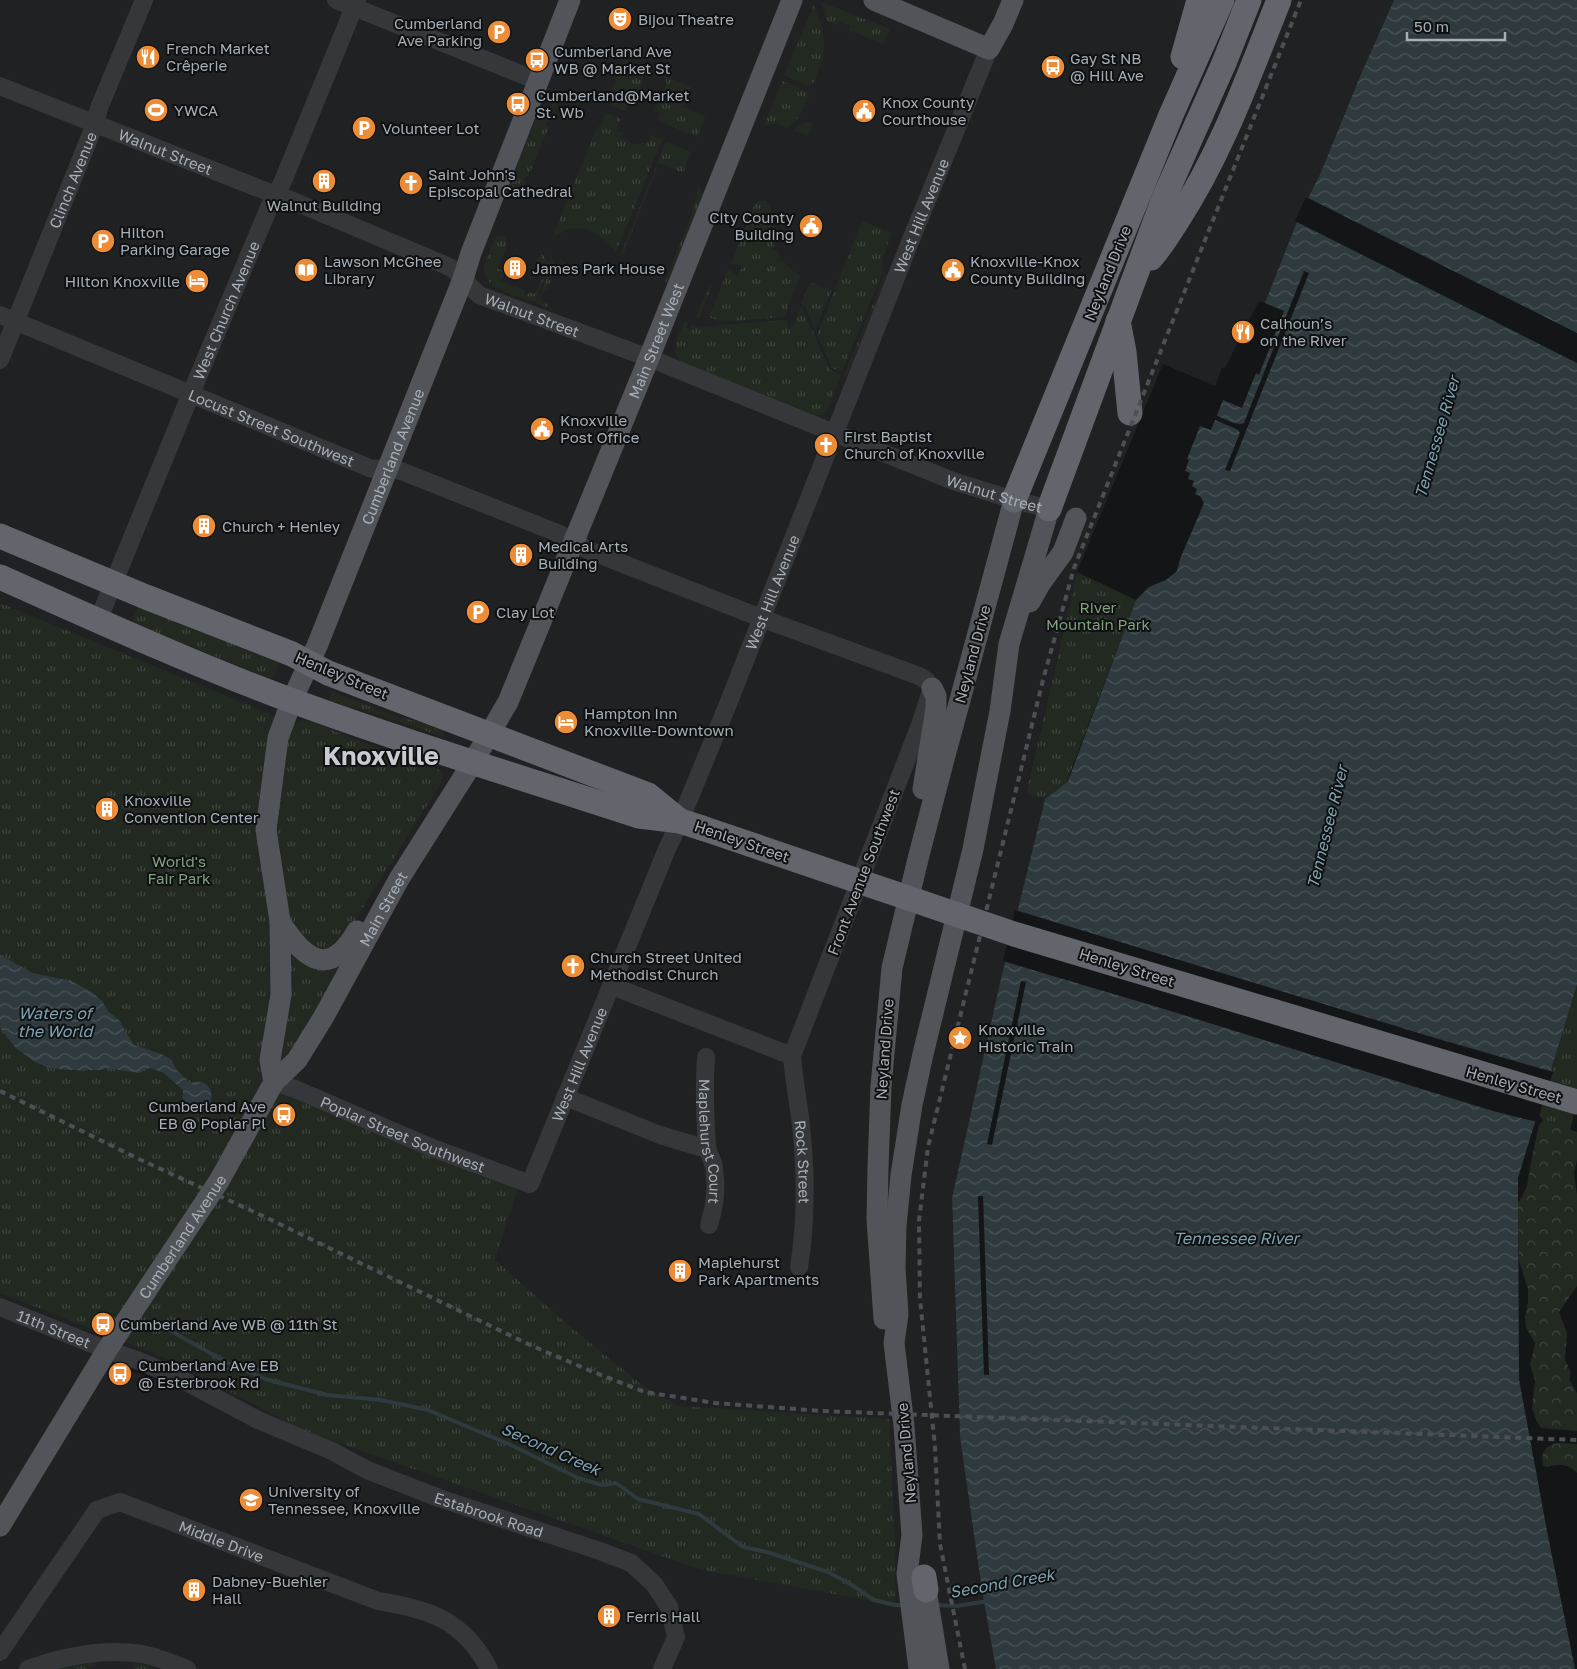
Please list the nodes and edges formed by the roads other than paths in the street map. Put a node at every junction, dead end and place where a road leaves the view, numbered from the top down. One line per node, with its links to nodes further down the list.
1 (144, 0): 16 (street, Clinch Avenue)
2 (336, 0): 11 (street)
3 (570, 0): 13 (main road, Cumberland Avenue)
4 (792, 0): 22 (main road, Main Street West)
5 (874, 0): 12 (main road)
6 (1013, 0): 12 (main road, West Hill Avenue)
7 (1199, 0): 15 (highway)
8 (1222, 0): 15 (highway, Neyland Drive)
9 (1249, 0): 18 (highway, Neyland Drive)
10 (1279, 0): 18 (highway)
11 (355, 3): 13 (street); 17 (street, West Church Avenue)
12 (989, 50): 26 (street, West Hill Avenue)
13 (538, 82): 19 (main road, Cumberland Avenue)
14 (0, 86): 16 (street, Walnut Street)
15 (1171, 115): 28 (highway, Neyland Drive)
16 (95, 124): 17 (street, Walnut Street); 20 (street, Clinch Avenue)
17 (276, 194): 19 (street, Walnut Street); 24 (street, West Church Avenue)
18 (1136, 274): 21 (highway, Neyland Drive)
19 (463, 279): 22 (street, Walnut Street); 27 (main road, Cumberland Avenue)
20 (8, 318): 23 (street, Clinch Avenue); 24 (street, Locust Street Southwest)
21 (1118, 321): 25 (highway); 29 (highway, Neyland Drive)
22 (649, 358): 26 (street, Walnut Street); 32 (main road, Main Street West)
23 (0, 360)
24 (190, 395): 27 (street, Locust Street Southwest); 34 (street, West Church Avenue)
25 (1130, 413)
26 (836, 434): 28 (street, Walnut Street); 35 (street, West Hill Avenue)
27 (388, 468): 32 (street, Locust Street Southwest); 38 (main road, Cumberland Avenue)
28 (1014, 500): 29 (street, Walnut Street); 46 (main road, Neyland Drive)
29 (1049, 509): 37 (main road, Neyland Drive)
30 (1076, 518): 37 (main road)
31 (0, 536): 34 (highway, Henley Street)
32 (574, 541): 35 (street, Locust Street Southwest); 41 (main road, Main Street West)
33 (0, 577): 36 (highway, Henley Street)
34 (113, 583): 36 (street, West Church Avenue); 38 (highway, Henley Street)
35 (761, 618): 39 (street, Locust Street Southwest); 43 (street, West Hill Avenue)
36 (98, 621): 40 (highway, Henley Street)
37 (1009, 644): 58 (main road, Neyland Drive)
38 (309, 662): 40 (main road, Cumberland Avenue); 41 (highway, Henley Street)
39 (932, 688): 46 (main road); 48 (street, Front Avenue Southwest)
40 (292, 700): 42 (highway, Henley Street); 45 (main road, Cumberland Avenue)
41 (490, 734): 42 (main road, Main Street); 43 (highway, Henley Street)
42 (474, 762): 43 (highway, Henley Street); 44 (main road, Main Street)
43 (691, 824): 47 (street, West Hill Avenue); 52 (highway, Henley Street, bridge)
44 (399, 879): 45 (main road, Cumberland Avenue); 50 (main road, Main Street)
45 (280, 921): 50 (main road, Cumberland Avenue)
46 (892, 968): 58 (main road, Neyland Drive)
47 (612, 986): 48 (street); 51 (street, West Hill Avenue)
48 (792, 1056): 56 (street, Rock Street)
49 (706, 1057): 53 (street, Maplehurst Court)
50 (274, 1082): 54 (street, Poplar Street Southwest); 59 (main road, Cumberland Avenue)
51 (565, 1097): 53 (street); 54 (street, West Hill Avenue)
52 (1577, 1102)
53 (707, 1149): 55 (street, Maplehurst Court)
54 (530, 1184)
55 (709, 1225)
56 (799, 1267)
57 (0, 1307): 59 (street, 11th Street)
58 (894, 1343): 61 (main road, Neyland Drive)
59 (107, 1350): 60 (main road, Cumberland Avenue); 66 (street, Estabrook Road)
60 (0, 1526)
61 (923, 1634): 67 (main road, Neyland Drive); 68 (main road, Neyland Drive)
62 (0, 1652): 65 (street, Middle Drive)
63 (28, 1669): 64 (street)
64 (187, 1669)
65 (489, 1669)
66 (662, 1669)
67 (919, 1669)
68 (939, 1669)

